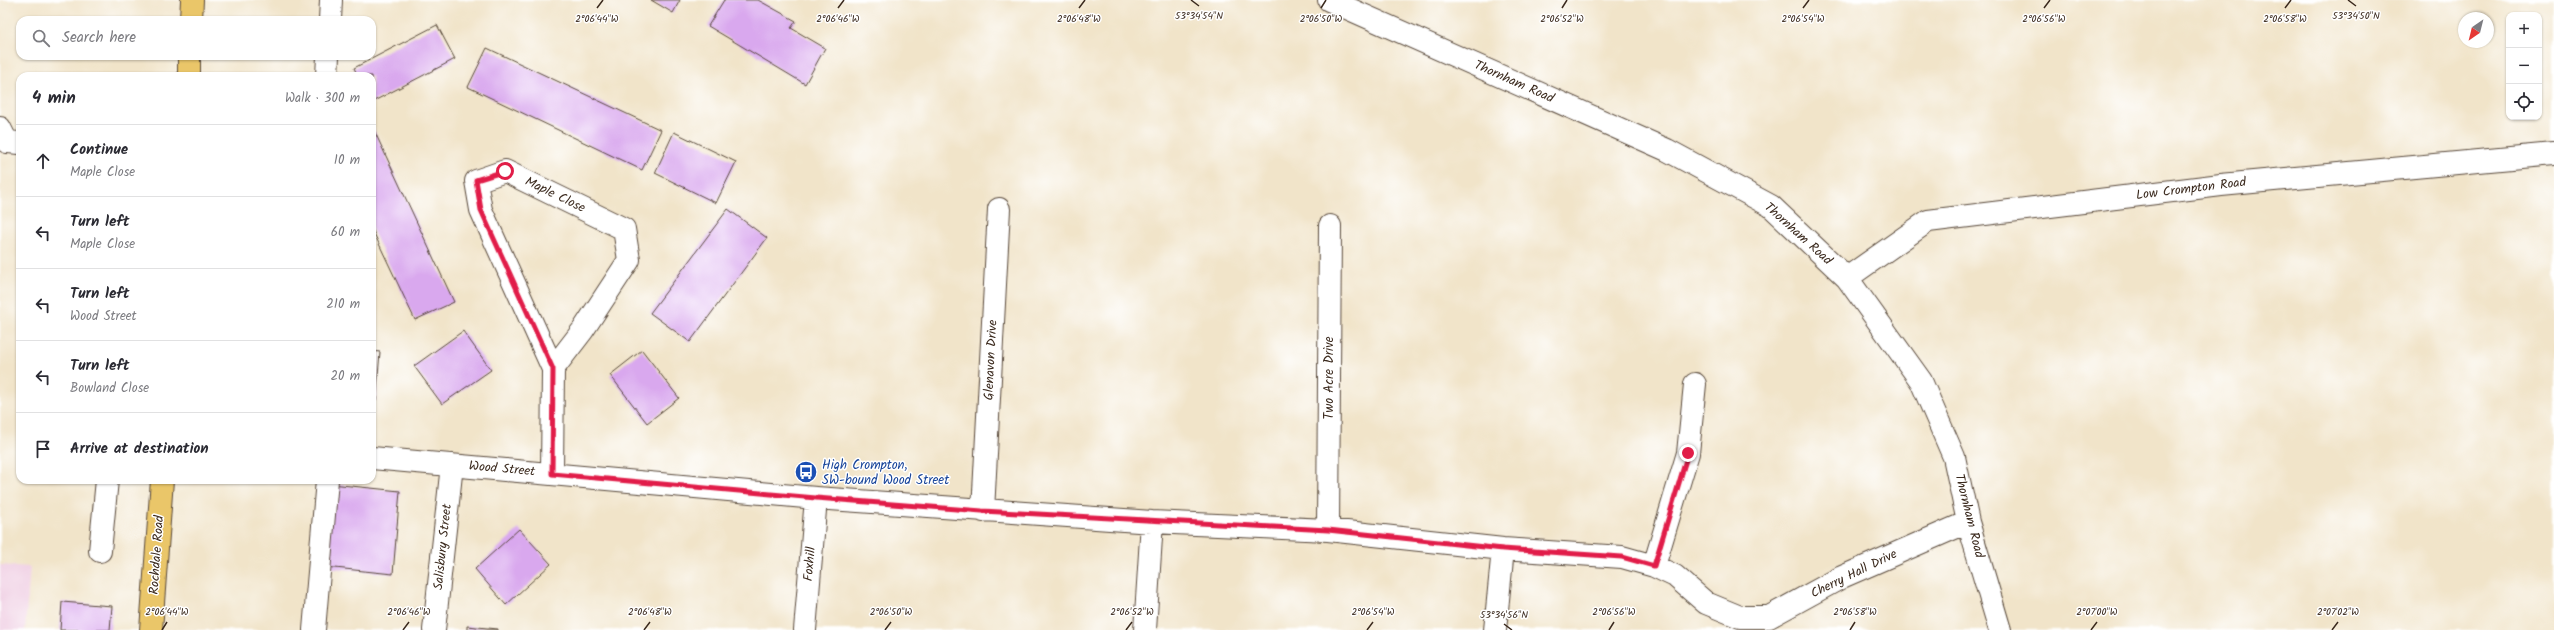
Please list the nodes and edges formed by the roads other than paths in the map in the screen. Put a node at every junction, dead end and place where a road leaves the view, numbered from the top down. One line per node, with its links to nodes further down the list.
1 (192, 0): 4 (main road)
2 (331, 0): 5 (street)
3 (1329, 0): 15 (street, Thornham Road)
4 (191, 16)
5 (330, 16)
6 (189, 60): 8 (main road)
7 (328, 60): 9 (street)
8 (188, 72)
9 (327, 72)
10 (0, 128): 11 (street)
11 (16, 143)
12 (2554, 154): 15 (street, Low Crompton Road)
13 (999, 209): 25 (street, Glenavon Drive)
14 (1330, 226): 28 (street, Two Acre Drive)
15 (1847, 278): 27 (street, Thornham Road)
16 (553, 369): 16 (street, Maple Close); 20 (street, Maple Close)
17 (1695, 384): 31 (street)
18 (376, 458): 19 (street, Wood Street)
19 (452, 465): 20 (street, Wood Street); 35 (street, Salisbury Street)
20 (552, 474): 24 (street, Wood Street)
21 (107, 484): 30 (street)
22 (162, 484): 33 (main road, Rochdale Road)
23 (327, 484): 34 (street)
24 (816, 498): 25 (street, Wood Street); 36 (street, Foxhill)
25 (982, 511): 26 (street, Wood Street)
26 (1152, 522): 28 (street, Wood Street); 37 (street)
27 (1968, 522): 32 (street, Cherry Hall Drive); 39 (street, Thornham Road)
28 (1328, 530): 29 (street, Wood Street)
29 (1503, 549): 31 (street, Wood Street); 38 (street)
30 (100, 552)
31 (1654, 566): 32 (street, Wood Street)
32 (1742, 623)
33 (151, 630)
34 (314, 630)
35 (434, 630)
36 (805, 630)
37 (1144, 630)
38 (1495, 630)
39 (2000, 630)

